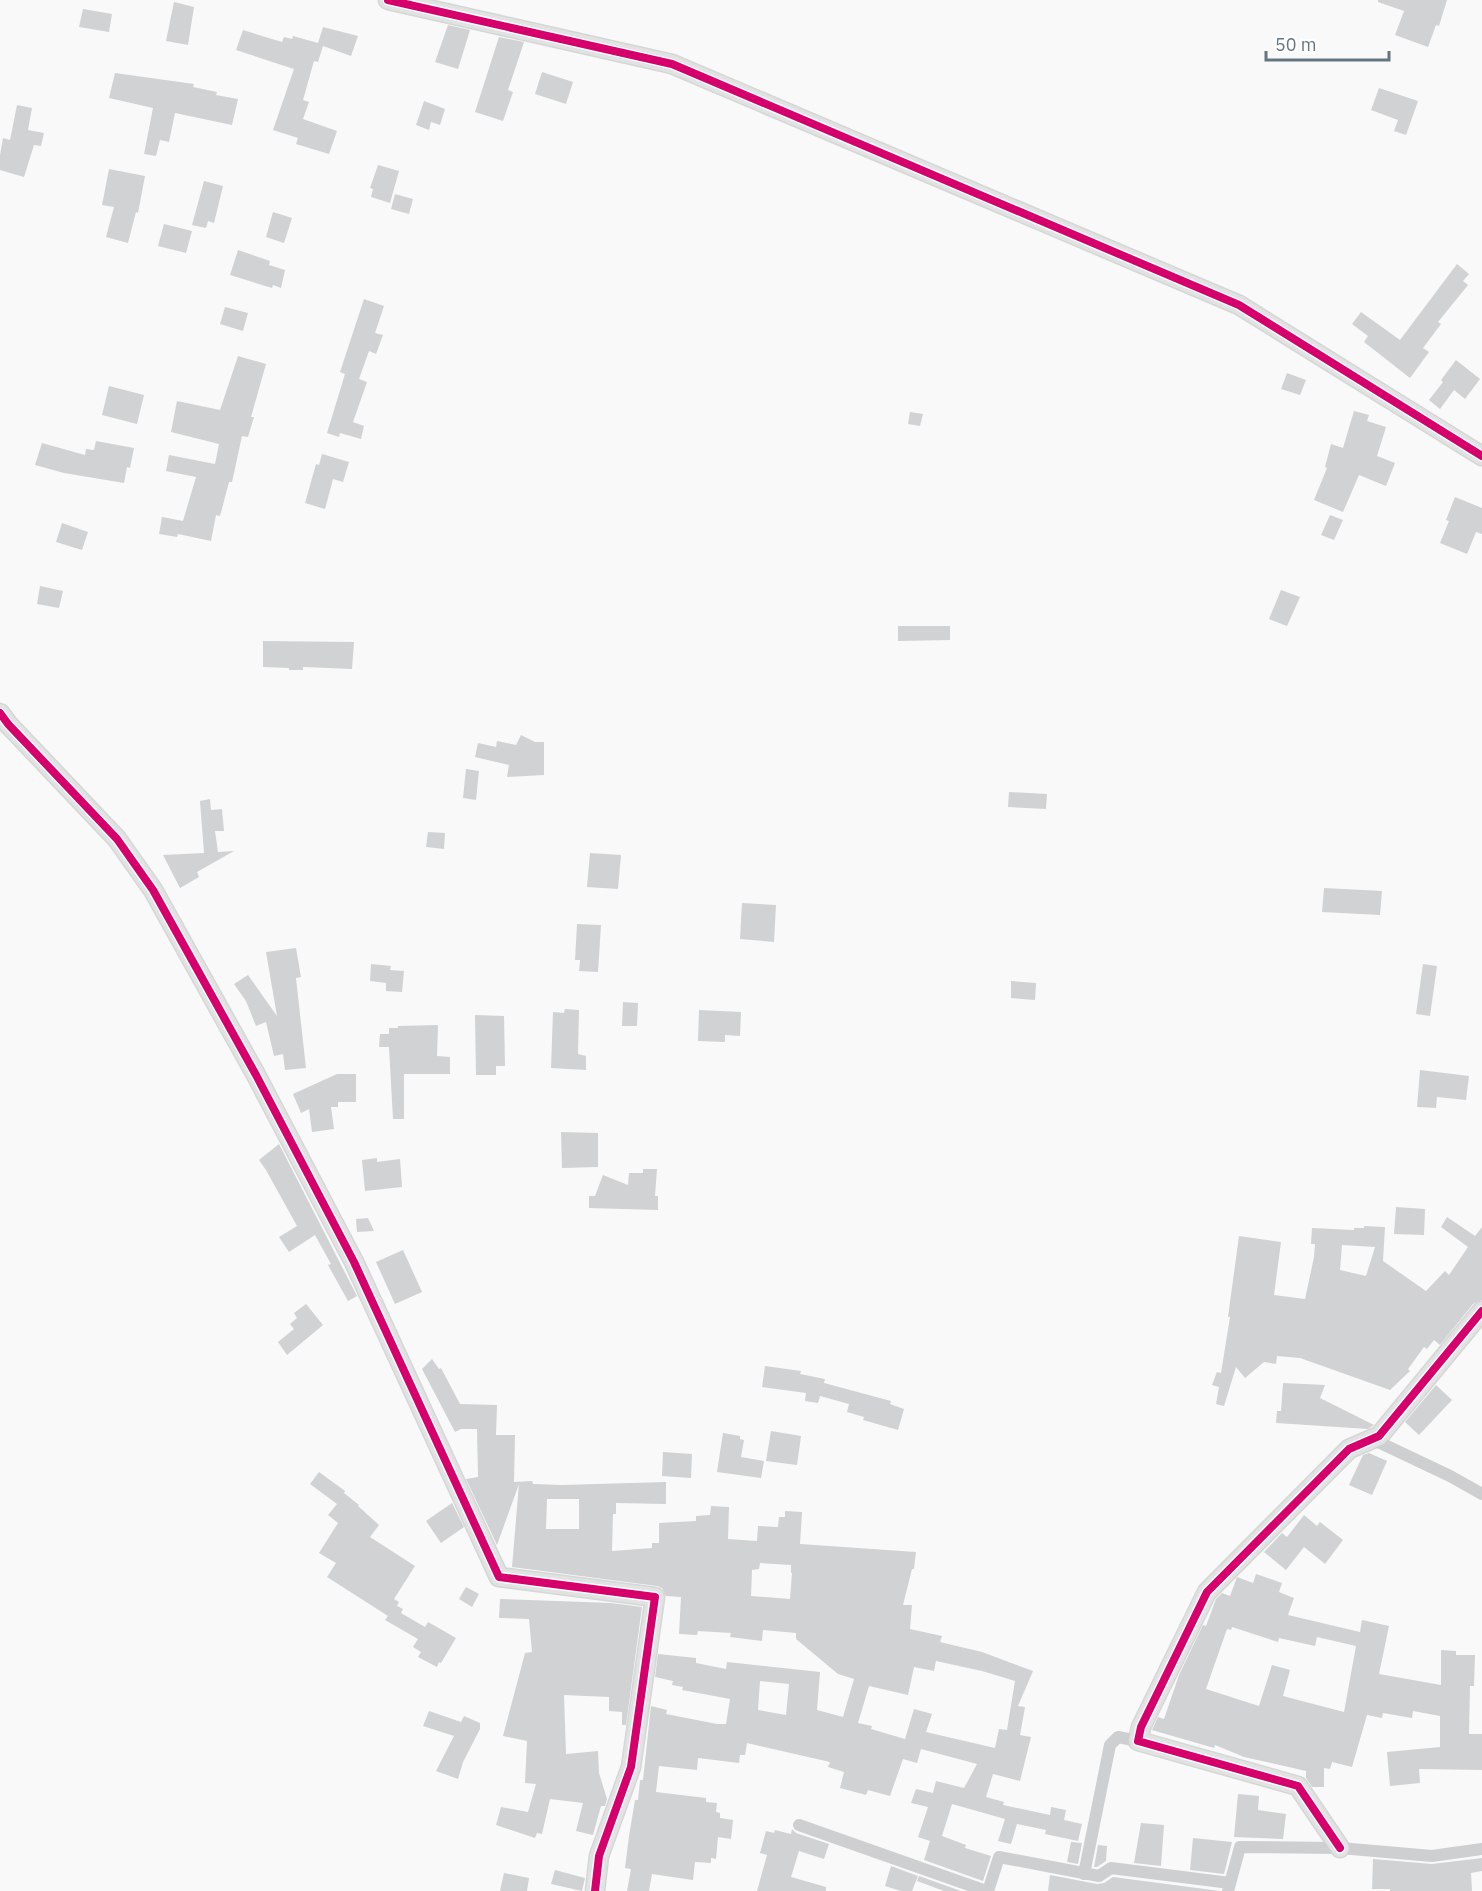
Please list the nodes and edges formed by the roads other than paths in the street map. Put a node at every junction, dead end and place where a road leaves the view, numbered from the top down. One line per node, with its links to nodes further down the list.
1 (388, 0): 2 (street)
2 (1482, 456)
3 (0, 713): 13 (street)
4 (1482, 1311): 5 (street)
5 (1372, 1439): 6 (street); 7 (street)
6 (1482, 1494)
7 (1138, 1742): 9 (street); 11 (street)
8 (798, 1825): 14 (street)
9 (1340, 1848): 10 (street); 12 (street)
10 (1482, 1849)
11 (1084, 1874): 12 (street); 14 (street)
12 (1229, 1887)
13 (595, 1891)
14 (987, 1891)

